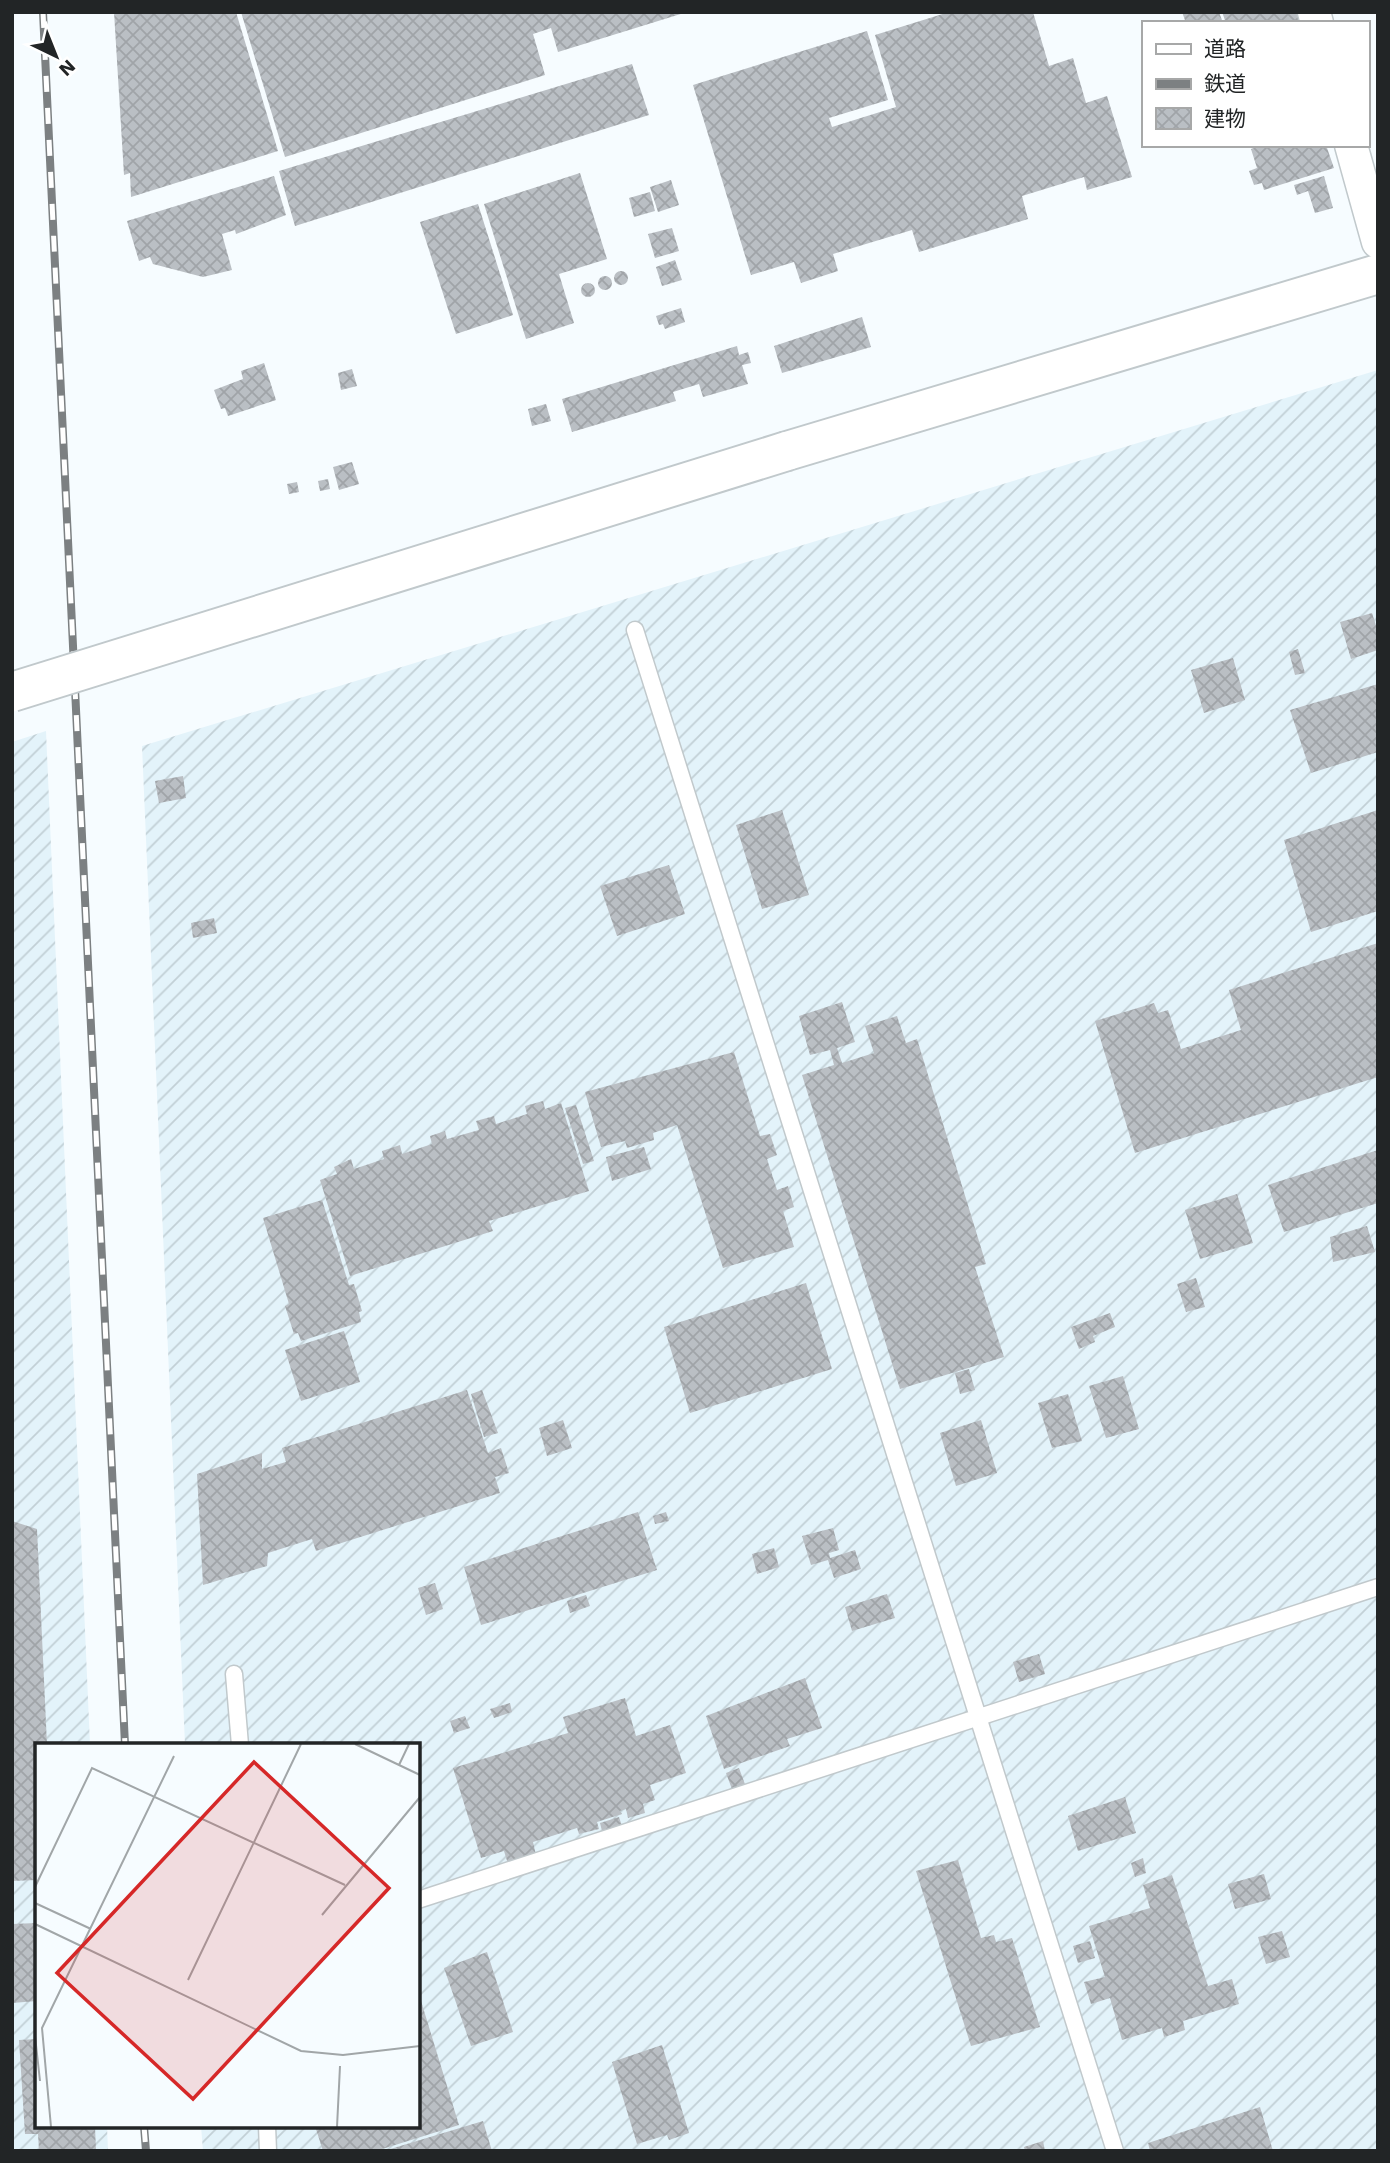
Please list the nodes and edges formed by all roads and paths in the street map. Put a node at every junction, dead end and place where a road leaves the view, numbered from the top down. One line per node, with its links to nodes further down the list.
1 (1352, 147): 2 (street)
2 (1378, 242)
3 (1378, 274): 5 (street, bridge)
4 (635, 630): 8 (lane)
5 (12, 692)
6 (1378, 1587): 8 (lane)
7 (234, 1674): 9 (lane)
8 (980, 1716): 10 (lane); 13 (lane)
9 (240, 1743)
10 (420, 1899)
11 (267, 2128): 12 (lane)
12 (268, 2151)
13 (1115, 2151)

